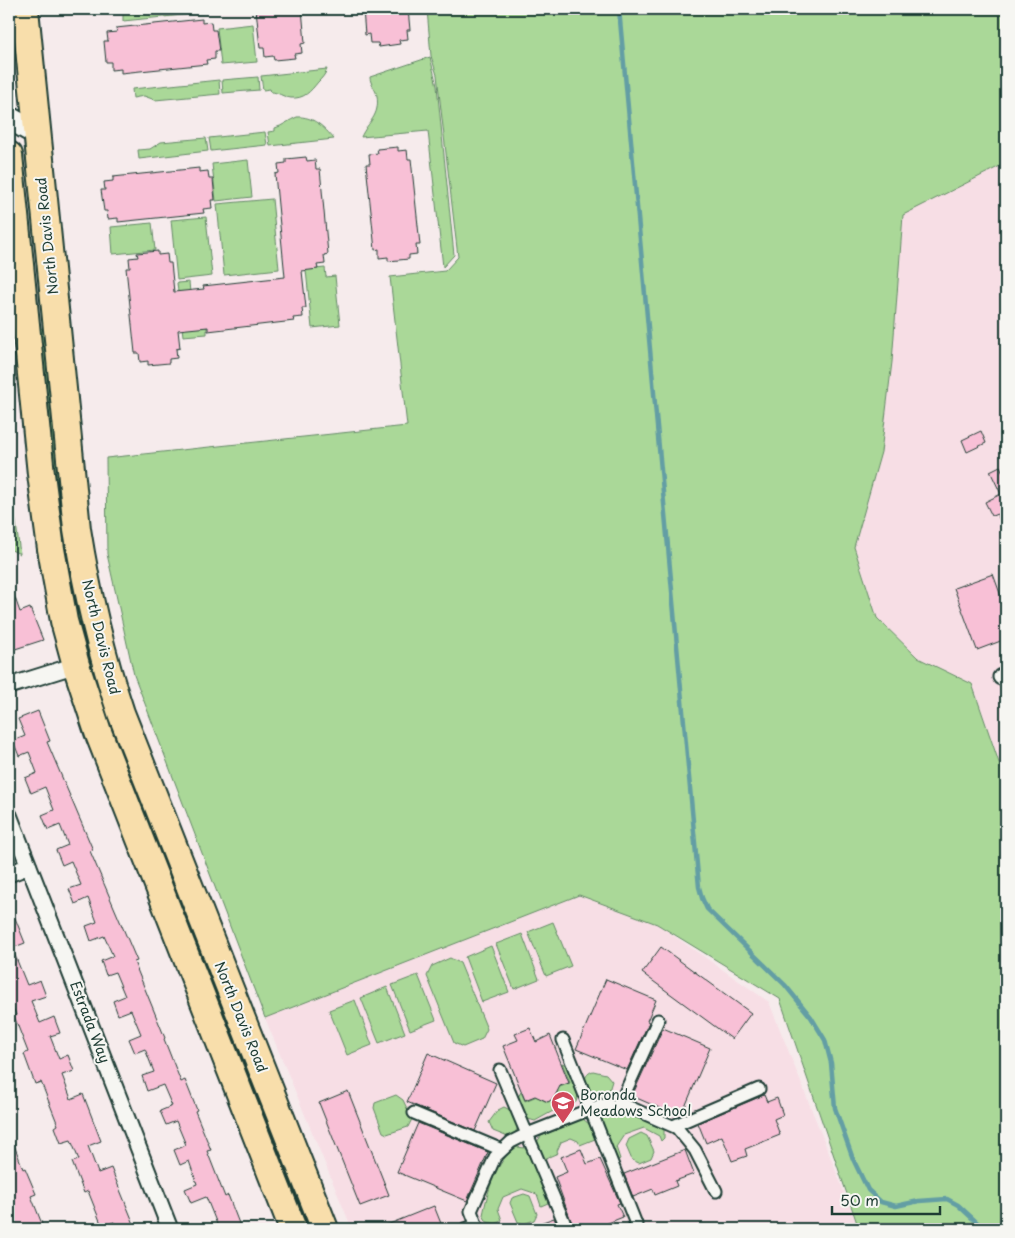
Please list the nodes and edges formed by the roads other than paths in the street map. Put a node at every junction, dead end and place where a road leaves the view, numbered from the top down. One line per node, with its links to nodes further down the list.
1 (24, 9): 3 (highway, North Davis Road)
2 (9, 118): 3 (main road)
3 (37, 134): 4 (main road); 26 (highway, North Davis Road)
4 (9, 149)
5 (9, 155): 6 (highway, North Davis Road)
6 (76, 665): 7 (street); 25 (highway, North Davis Road)
7 (9, 686)
8 (9, 815): 9 (street, Estrada Way)
9 (29, 866): 10 (street); 24 (street, Estrada Way)
10 (9, 874)
11 (658, 1020): 15 (street)
12 (563, 1040): 16 (street)
13 (500, 1070): 19 (street)
14 (758, 1089): 18 (street)
15 (619, 1106): 16 (street); 18 (street)
16 (590, 1109): 19 (street); 22 (street)
17 (414, 1113): 20 (street)
18 (673, 1126): 21 (street)
19 (527, 1134): 20 (street); 28 (street)
20 (502, 1150): 23 (street)
21 (716, 1191)
22 (636, 1224)
23 (478, 1227): 27 (street)
24 (170, 1229)
25 (292, 1229)
26 (325, 1229)
27 (465, 1229)
28 (567, 1229)

